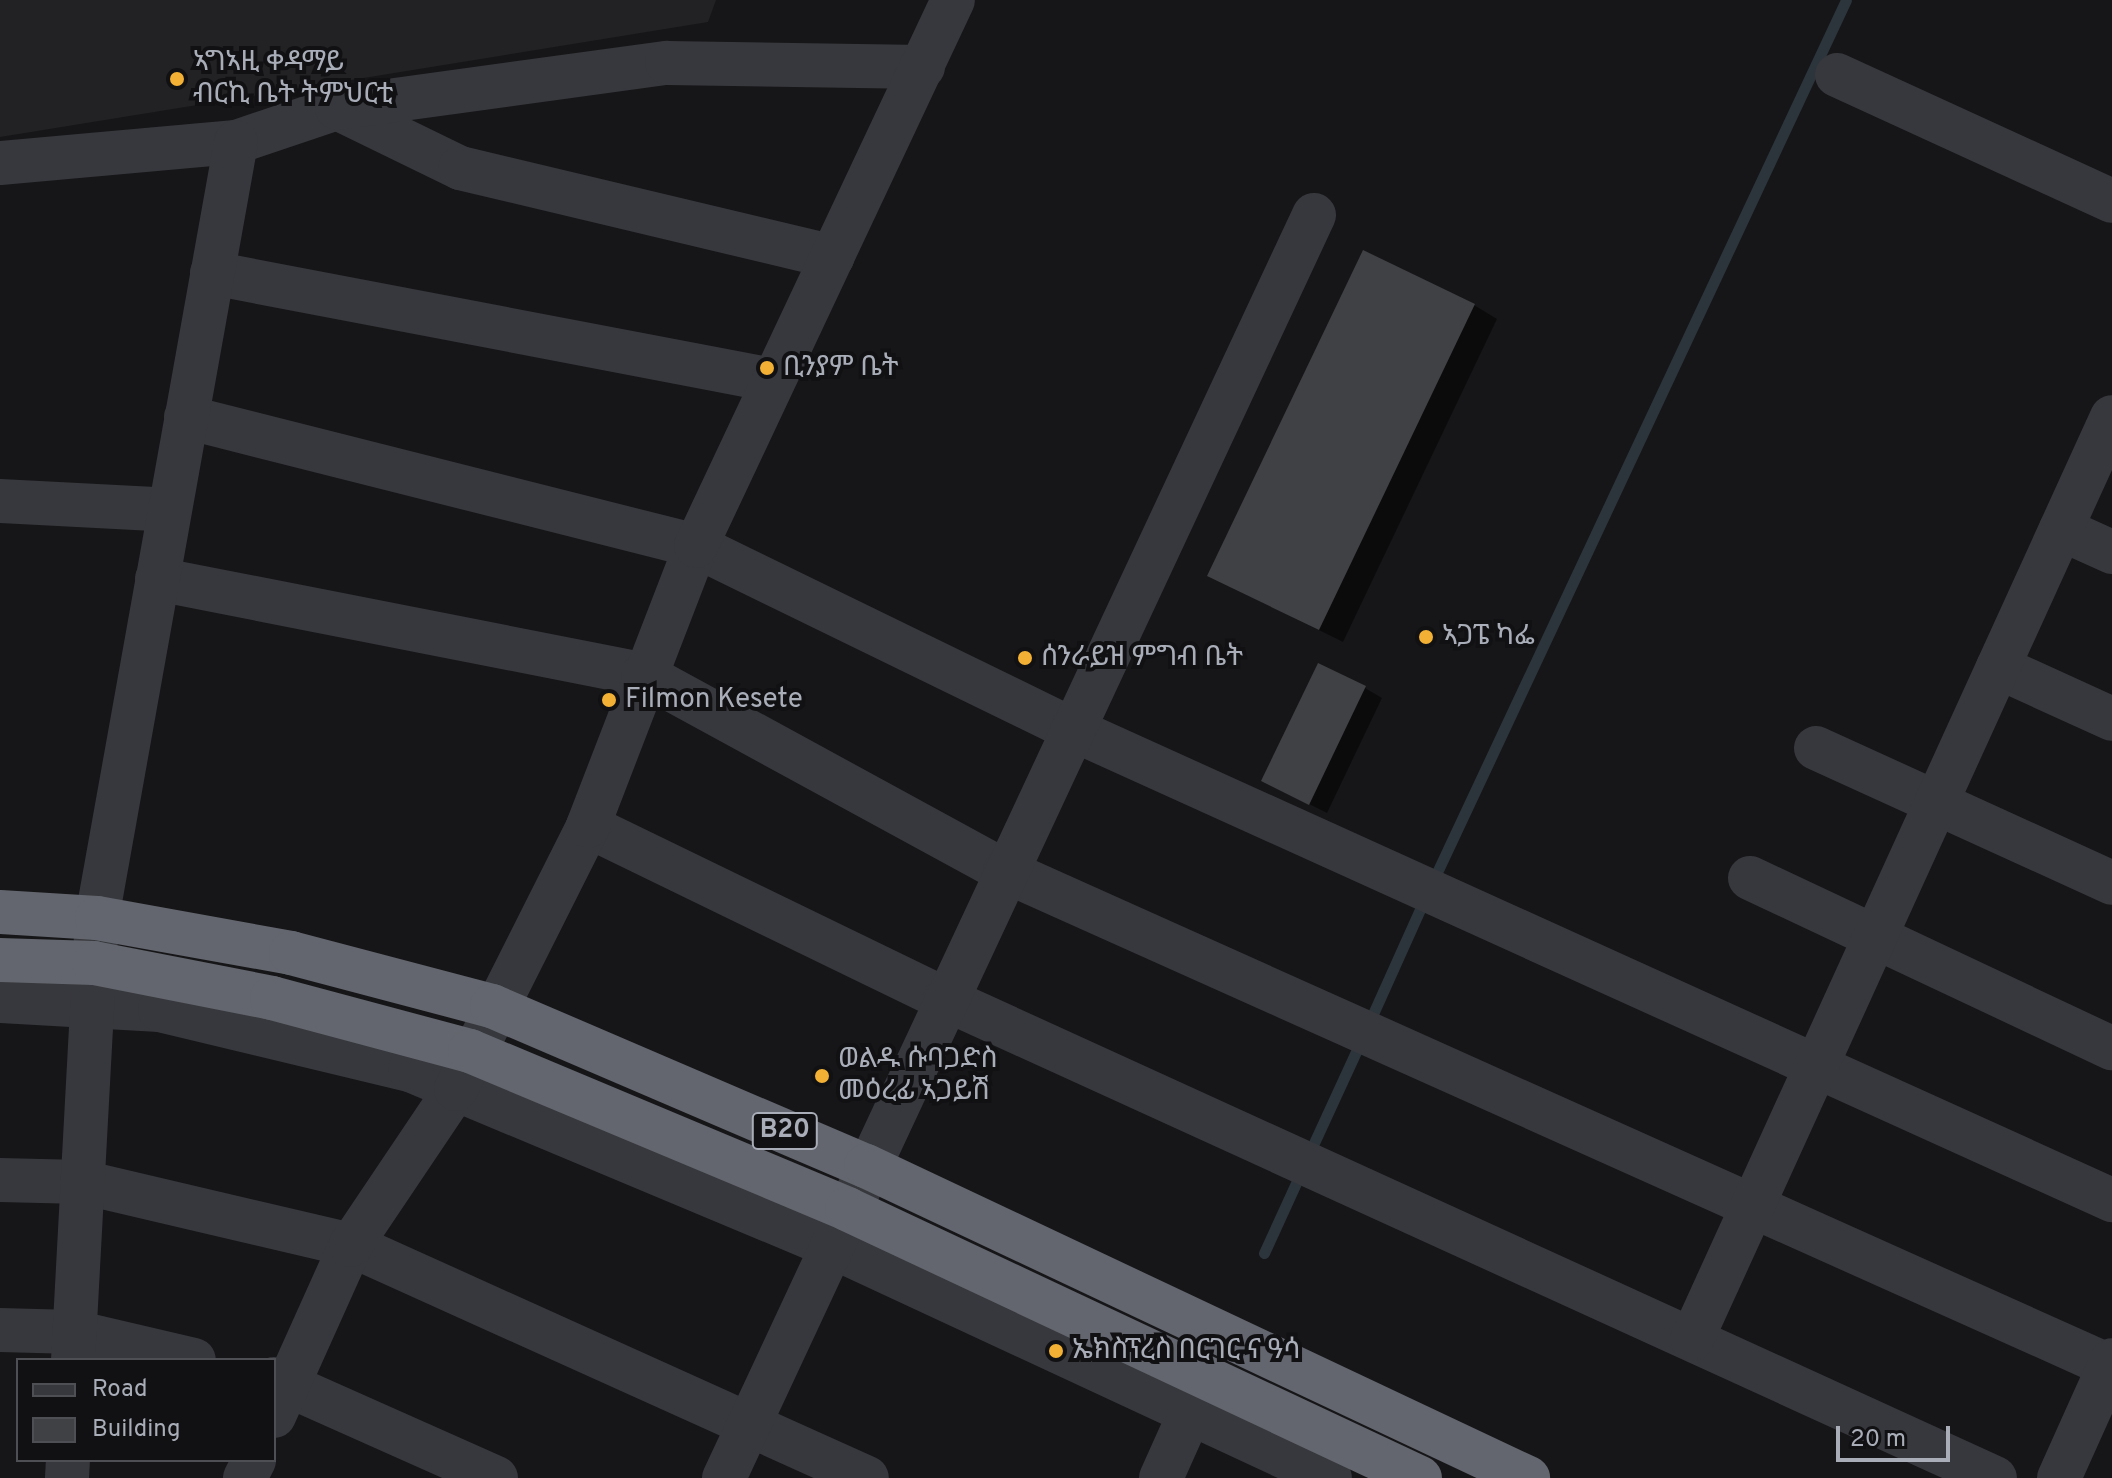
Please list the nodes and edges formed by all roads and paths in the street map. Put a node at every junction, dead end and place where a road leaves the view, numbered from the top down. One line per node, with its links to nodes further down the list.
1 (953, 0): 2 (street)
2 (923, 67): 4 (street); 9 (street)
3 (1837, 75): 7 (street)
4 (337, 108): 5 (street); 9 (street)
5 (236, 142): 6 (street); 10 (street)
6 (0, 163)
7 (2112, 201)
8 (1314, 215): 23 (street)
9 (833, 257): 11 (street)
10 (212, 273): 11 (street); 12 (street)
11 (772, 380): 17 (street)
12 (186, 417): 15 (street); 17 (street)
13 (2112, 417): 16 (street)
14 (0, 501): 15 (street)
15 (169, 510): 19 (street)
16 (2061, 529): 18 (street); 20 (street)
17 (696, 546): 21 (street); 23 (street)
18 (2112, 552)
19 (157, 579): 21 (street); 31 (street)
20 (1998, 667): 22 (street); 25 (street)
21 (643, 674): 26 (street); 27 (street)
22 (2112, 719)
23 (1072, 729): 27 (street); 39 (street)
24 (1816, 748): 25 (street)
25 (1936, 803): 29 (street); 32 (street)
26 (588, 826): 35 (street); 37 (street)
27 (1005, 871): 35 (street); 45 (street)
28 (1750, 878): 32 (street)
29 (2112, 883)
30 (0, 912): 31 (highway, B20)
31 (97, 918): 34 (street); 37 (highway, B20)
32 (1875, 937): 38 (street); 39 (street)
33 (0, 960): 34 (highway, B20)
34 (93, 984): 36 (street); 40 (highway, B20); 43 (street)
35 (945, 999): 41 (street); 51 (street)
36 (0, 1001)
37 (492, 1006): 40 (street); 41 (highway, B20)
38 (2112, 1048)
39 (1815, 1069): 44 (street); 45 (street)
40 (463, 1070): 47 (highway, B20); 48 (street)
41 (866, 1166): 46 (highway, B20); 47 (street)
42 (0, 1180): 43 (street)
43 (82, 1182): 48 (street); 52 (street)
44 (2112, 1200)
45 (1751, 1207): 51 (street); 54 (street)
46 (966, 1213): 49 (highway); 64 (highway, B20)
47 (840, 1228): 49 (highway, B20); 56 (street); 57 (street)
48 (351, 1245): 55 (street); 57 (street)
49 (948, 1256): 63 (highway, B20)
50 (0, 1330): 52 (street)
51 (1692, 1339): 65 (street)
52 (74, 1346): 53 (street)
53 (177, 1358)
54 (2111, 1364): 66 (street)
55 (279, 1392): 58 (street)
56 (1191, 1411): 61 (street); 62 (street)
57 (747, 1429): 59 (street); 60 (street)
58 (496, 1478)
59 (724, 1478)
60 (867, 1478)
61 (1161, 1478)
62 (1330, 1478)
63 (1420, 1478)
64 (1528, 1478)
65 (1995, 1478)
66 (2059, 1478)

